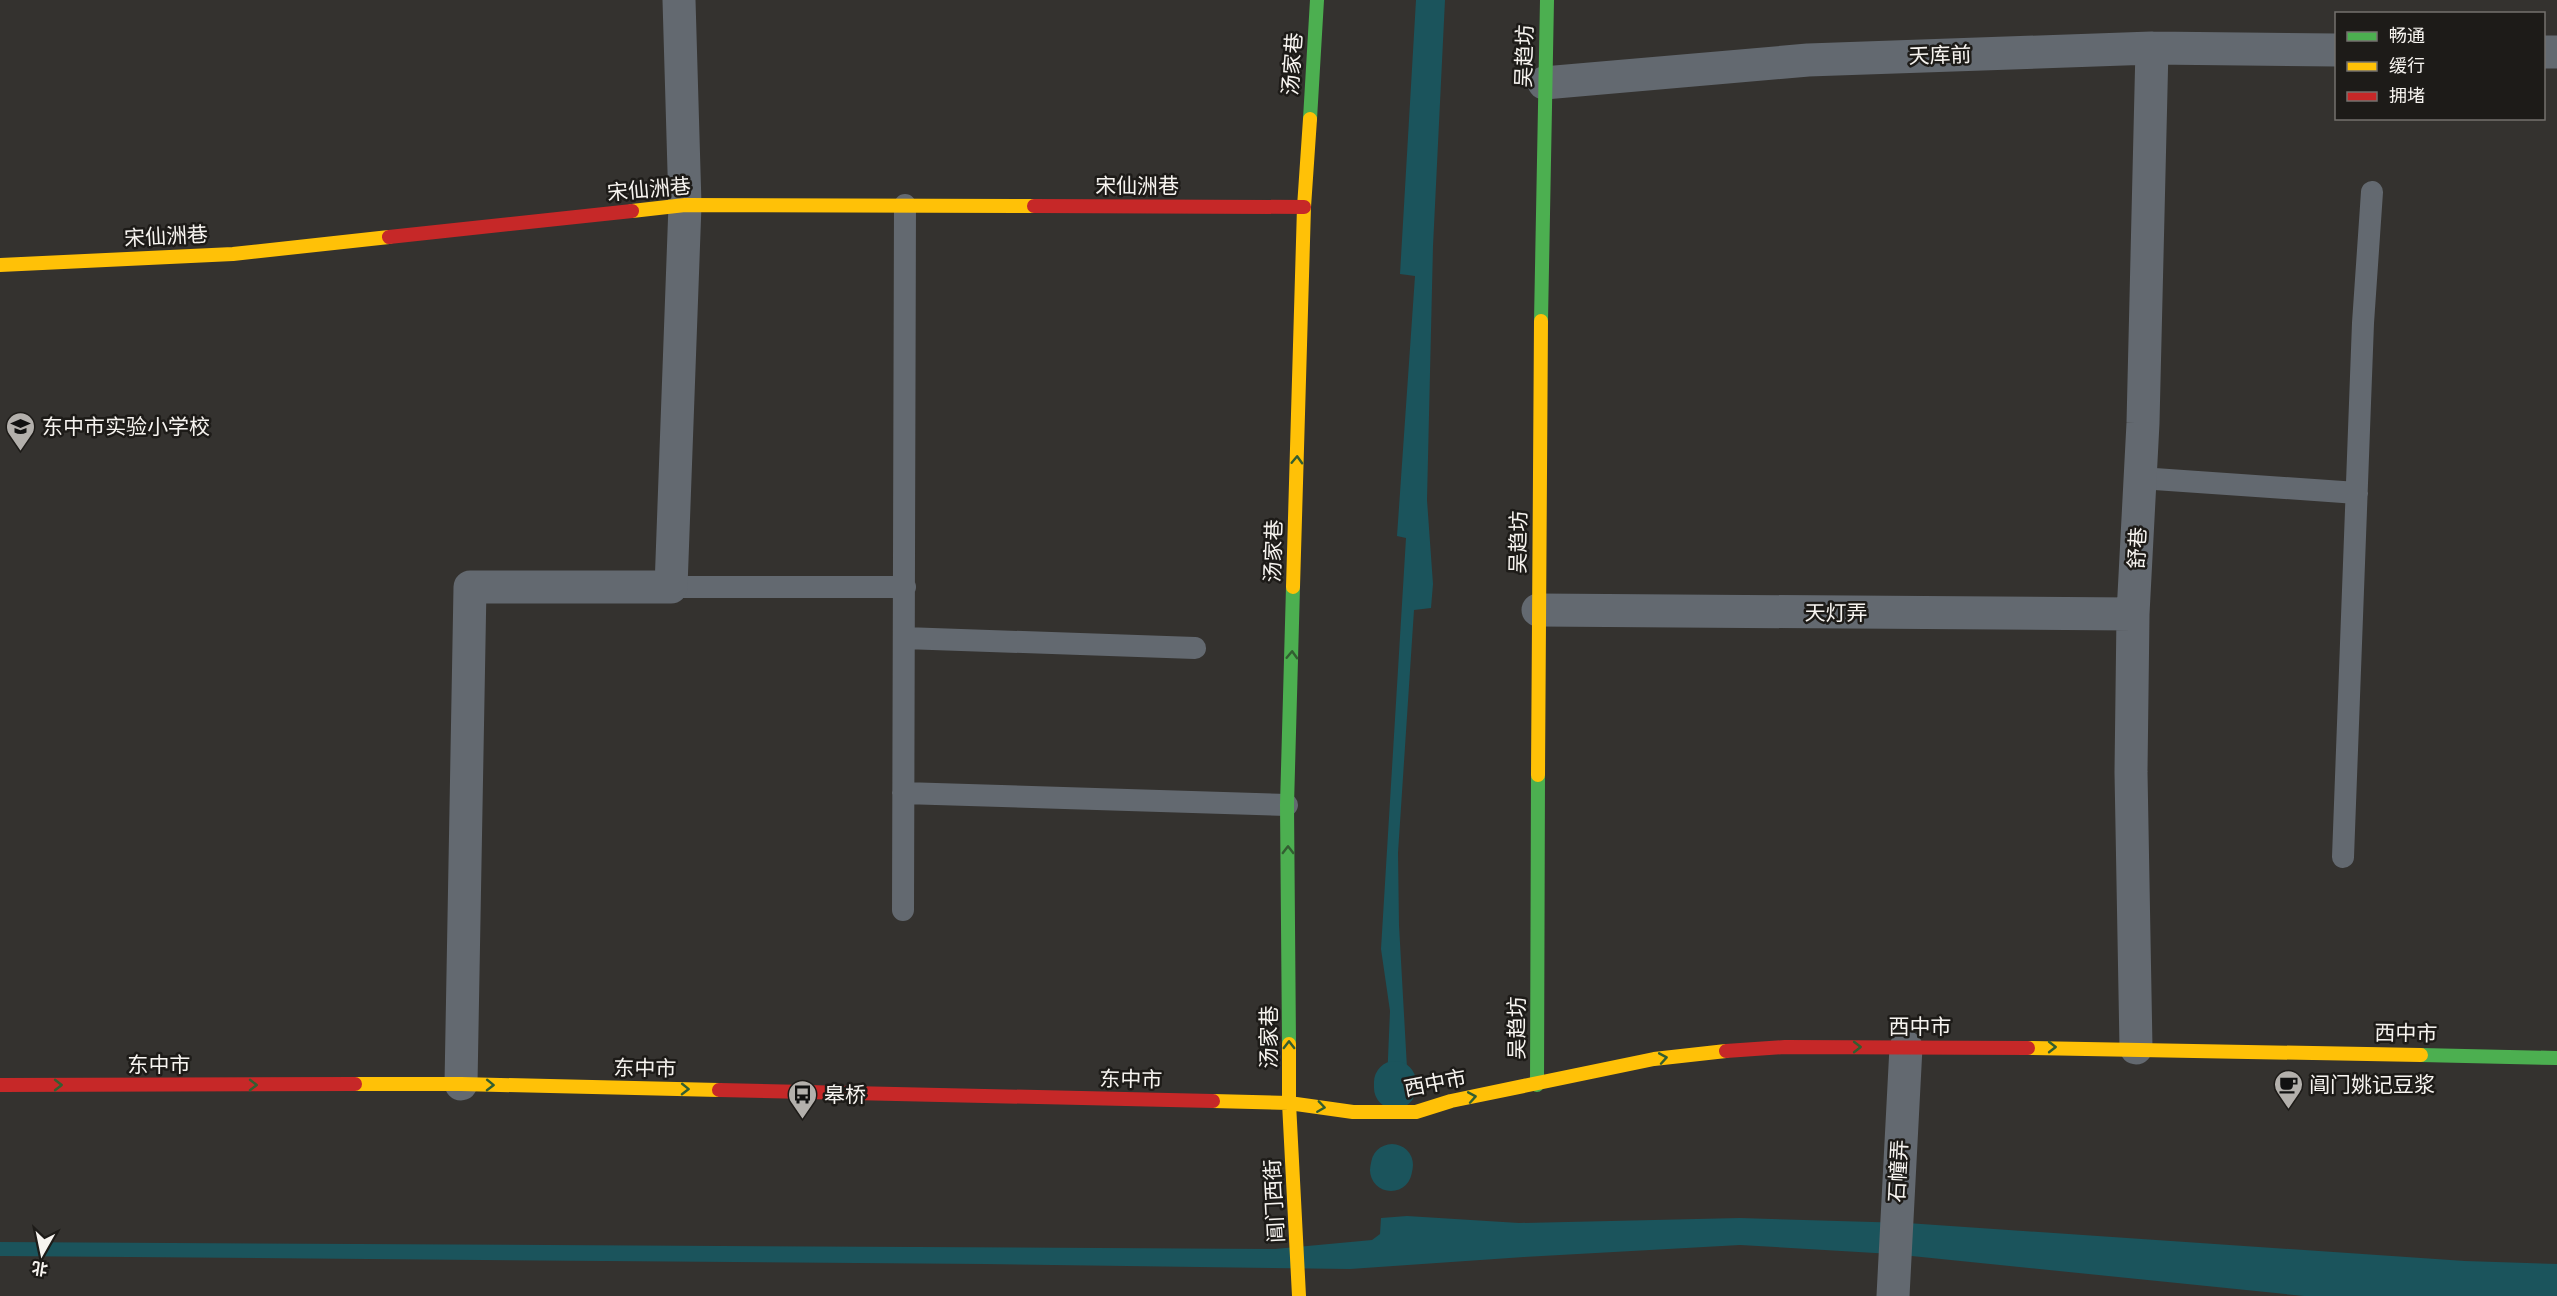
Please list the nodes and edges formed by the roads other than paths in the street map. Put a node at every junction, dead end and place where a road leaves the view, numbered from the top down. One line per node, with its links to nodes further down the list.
1 (679, 0): 8 (street)
2 (1317, 0): 10 (street, 汤家巷)
3 (1547, 0): 6 (street, 吴趋坊)
4 (2152, 48): 5 (street, 天库前); 6 (street, 天库前); 12 (street, 舒巷)
5 (2335, 50)
6 (1544, 83): 16 (street, 吴趋坊)
7 (2372, 192): 13 (lane)
8 (685, 205): 9 (street, 宋仙洲巷); 11 (street, 宋仙洲巷); 14 (street)
9 (905, 206): 10 (street, 宋仙洲巷); 15 (lane)
10 (1304, 207): 21 (street, 汤家巷, one-way to 10)
11 (0, 265)
12 (2140, 478): 13 (lane); 17 (street, 舒巷)
13 (2357, 493): 22 (lane)
14 (671, 587): 15 (lane); 27 (street)
15 (905, 587): 18 (lane)
16 (1538, 610): 17 (street, 天灯弄); 29 (street, 吴趋坊)
17 (2133, 614): 25 (street, 舒巷)
18 (904, 638): 19 (lane); 20 (lane)
19 (1195, 648)
20 (903, 793): 21 (lane); 23 (lane)
21 (1287, 806): 30 (street, 汤家巷, one-way to 21)
22 (2343, 857)
23 (903, 910)
24 (1906, 1047): 25 (street, 西中市, one-way to 25); 29 (street, 西中市, one-way to 24); 31 (street, 石幢弄)
25 (2136, 1048): 26 (street, 西中市)
26 (2557, 1058)
27 (461, 1084): 28 (street, 东中市, one-way to 27); 30 (street, 东中市, one-way to 30)
28 (0, 1085)
29 (1537, 1085): 30 (street, 西中市, one-way to 29)
30 (1290, 1103): 32 (street, 阊门西街)
31 (1893, 1295)
32 (1299, 1296)

